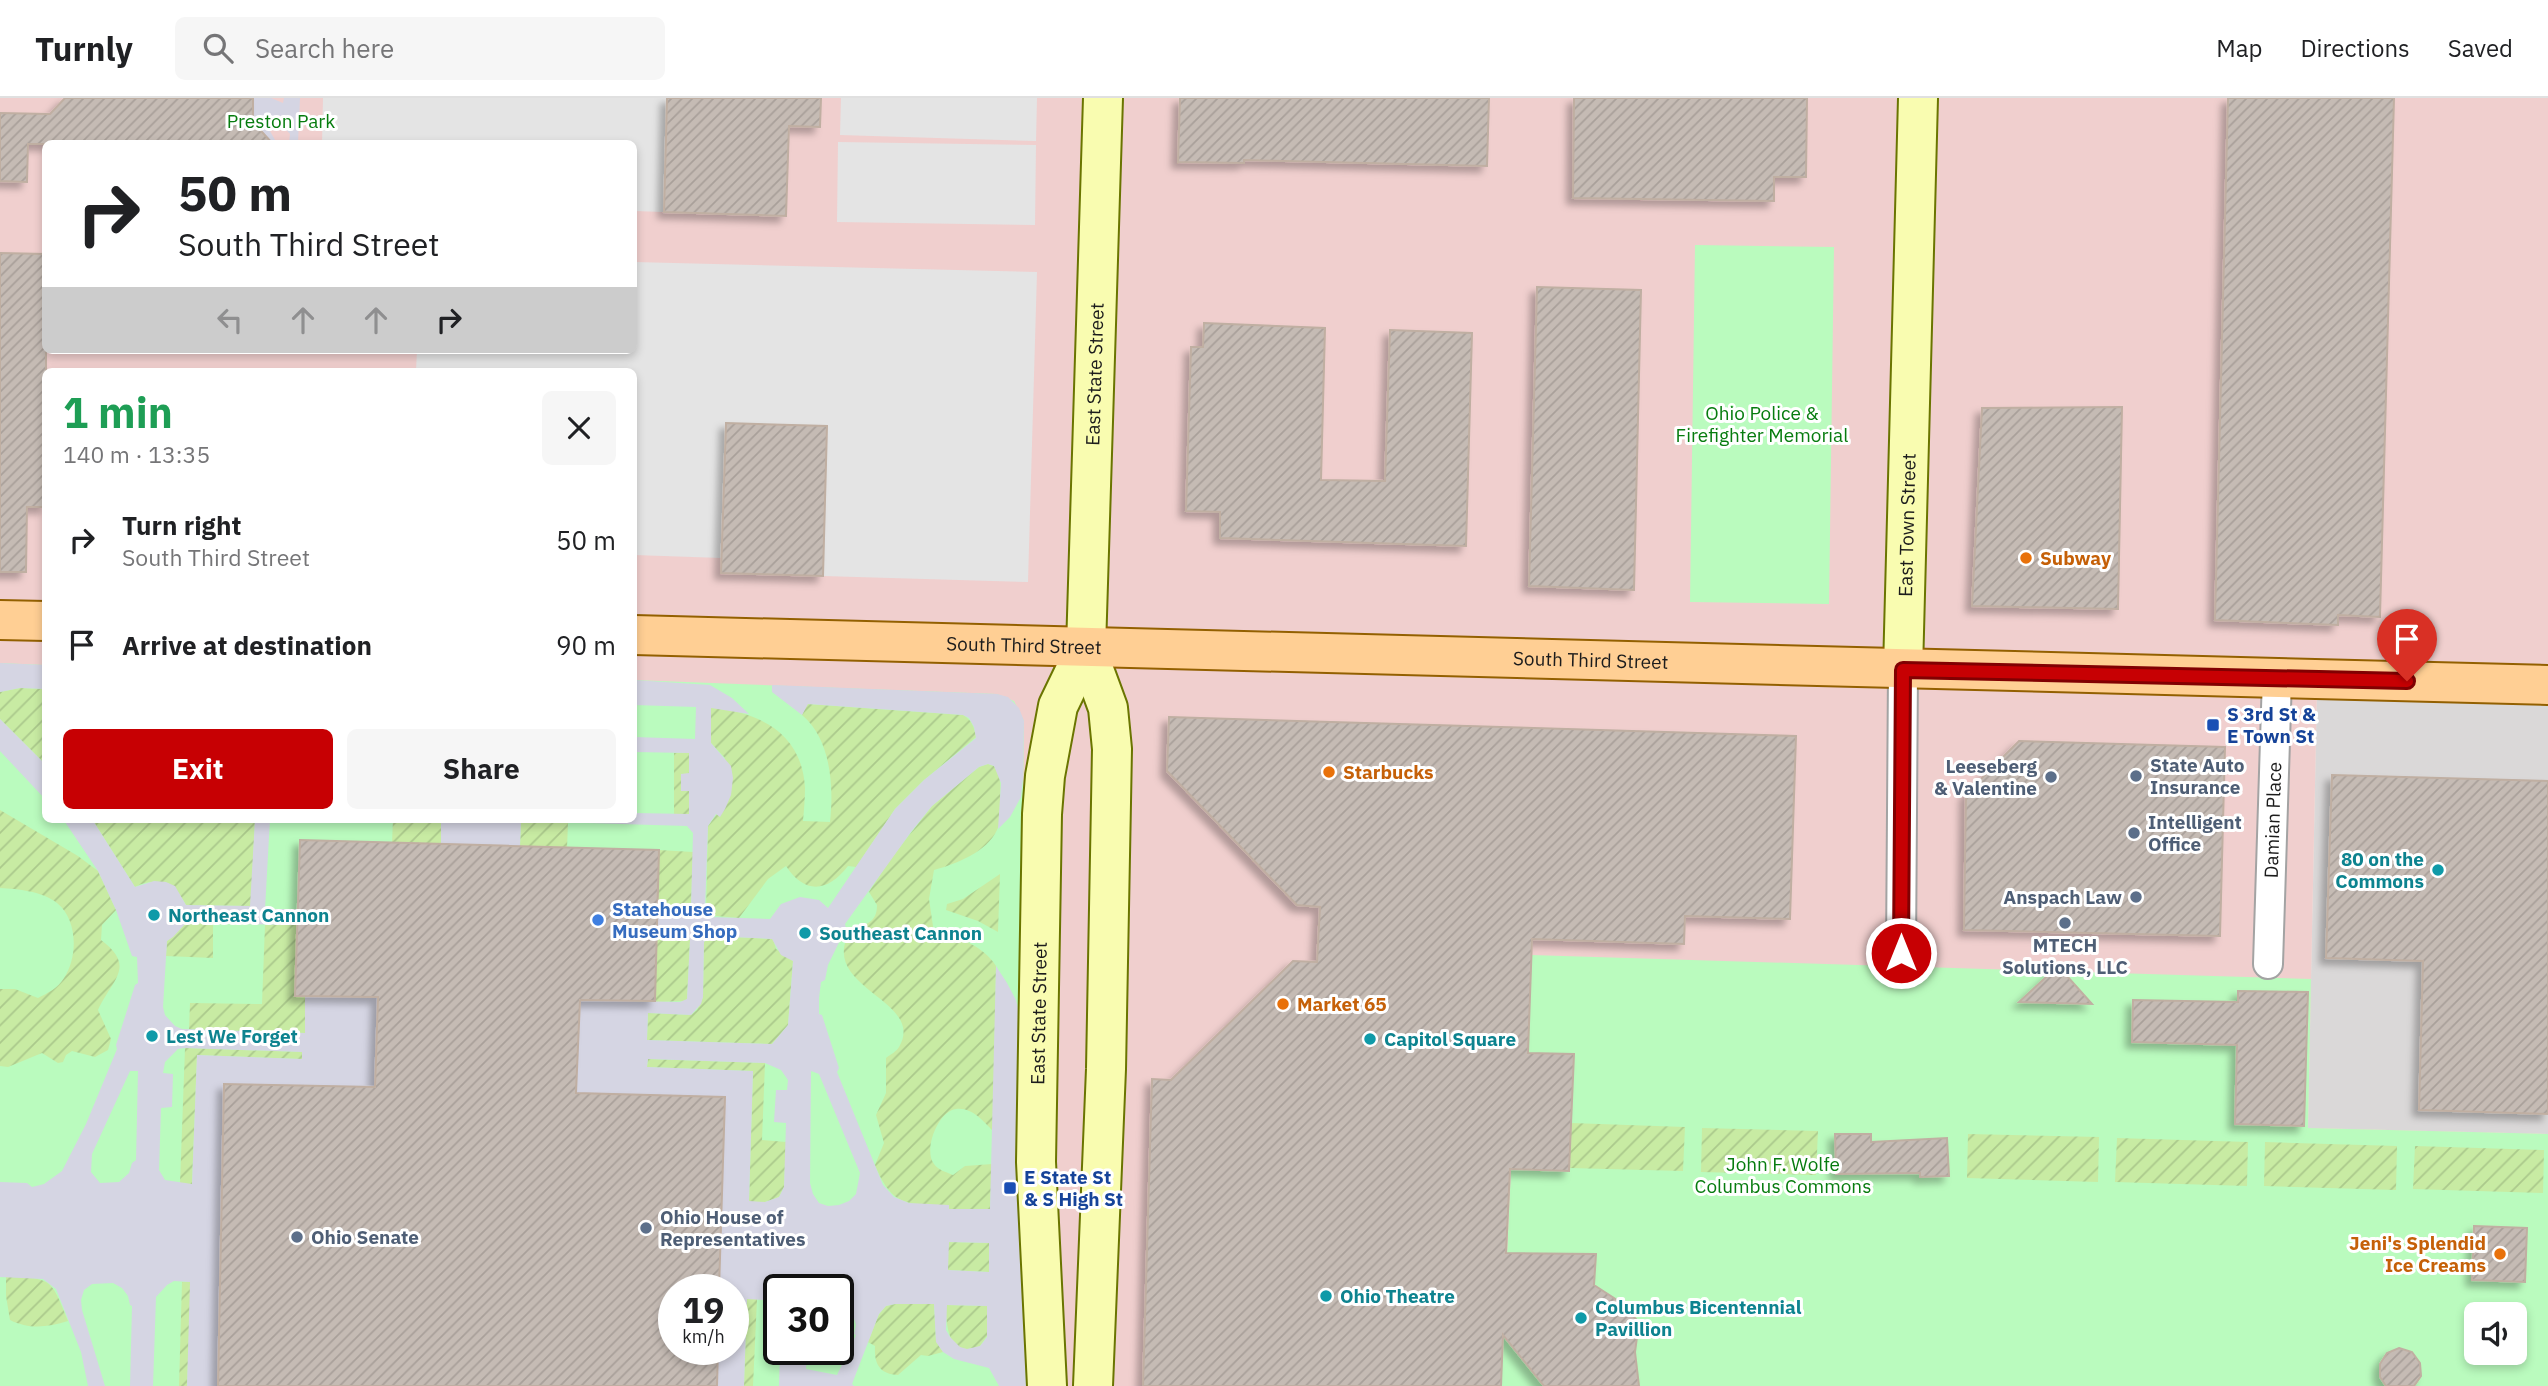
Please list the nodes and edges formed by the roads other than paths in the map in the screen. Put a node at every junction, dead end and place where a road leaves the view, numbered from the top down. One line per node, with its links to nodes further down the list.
1 (1103, 98): 6 (street, East State Street)
2 (1918, 98): 7 (street, East Town Street)
3 (0, 620): 4 (main road)
4 (42, 621)
5 (637, 635): 6 (main road, South Third Street)
6 (1086, 648): 7 (main road, South Third Street); 12 (street, East State Street); 13 (street, East State Street)
7 (1903, 670): 8 (main road, South Third Street); 10 (street, East Town Street)
8 (2277, 677): 9 (main road, South Third Street); 11 (street, Damian Place)
9 (2548, 685)
10 (1901, 953)
11 (2268, 964)
12 (1047, 1386)
13 (1093, 1386)

